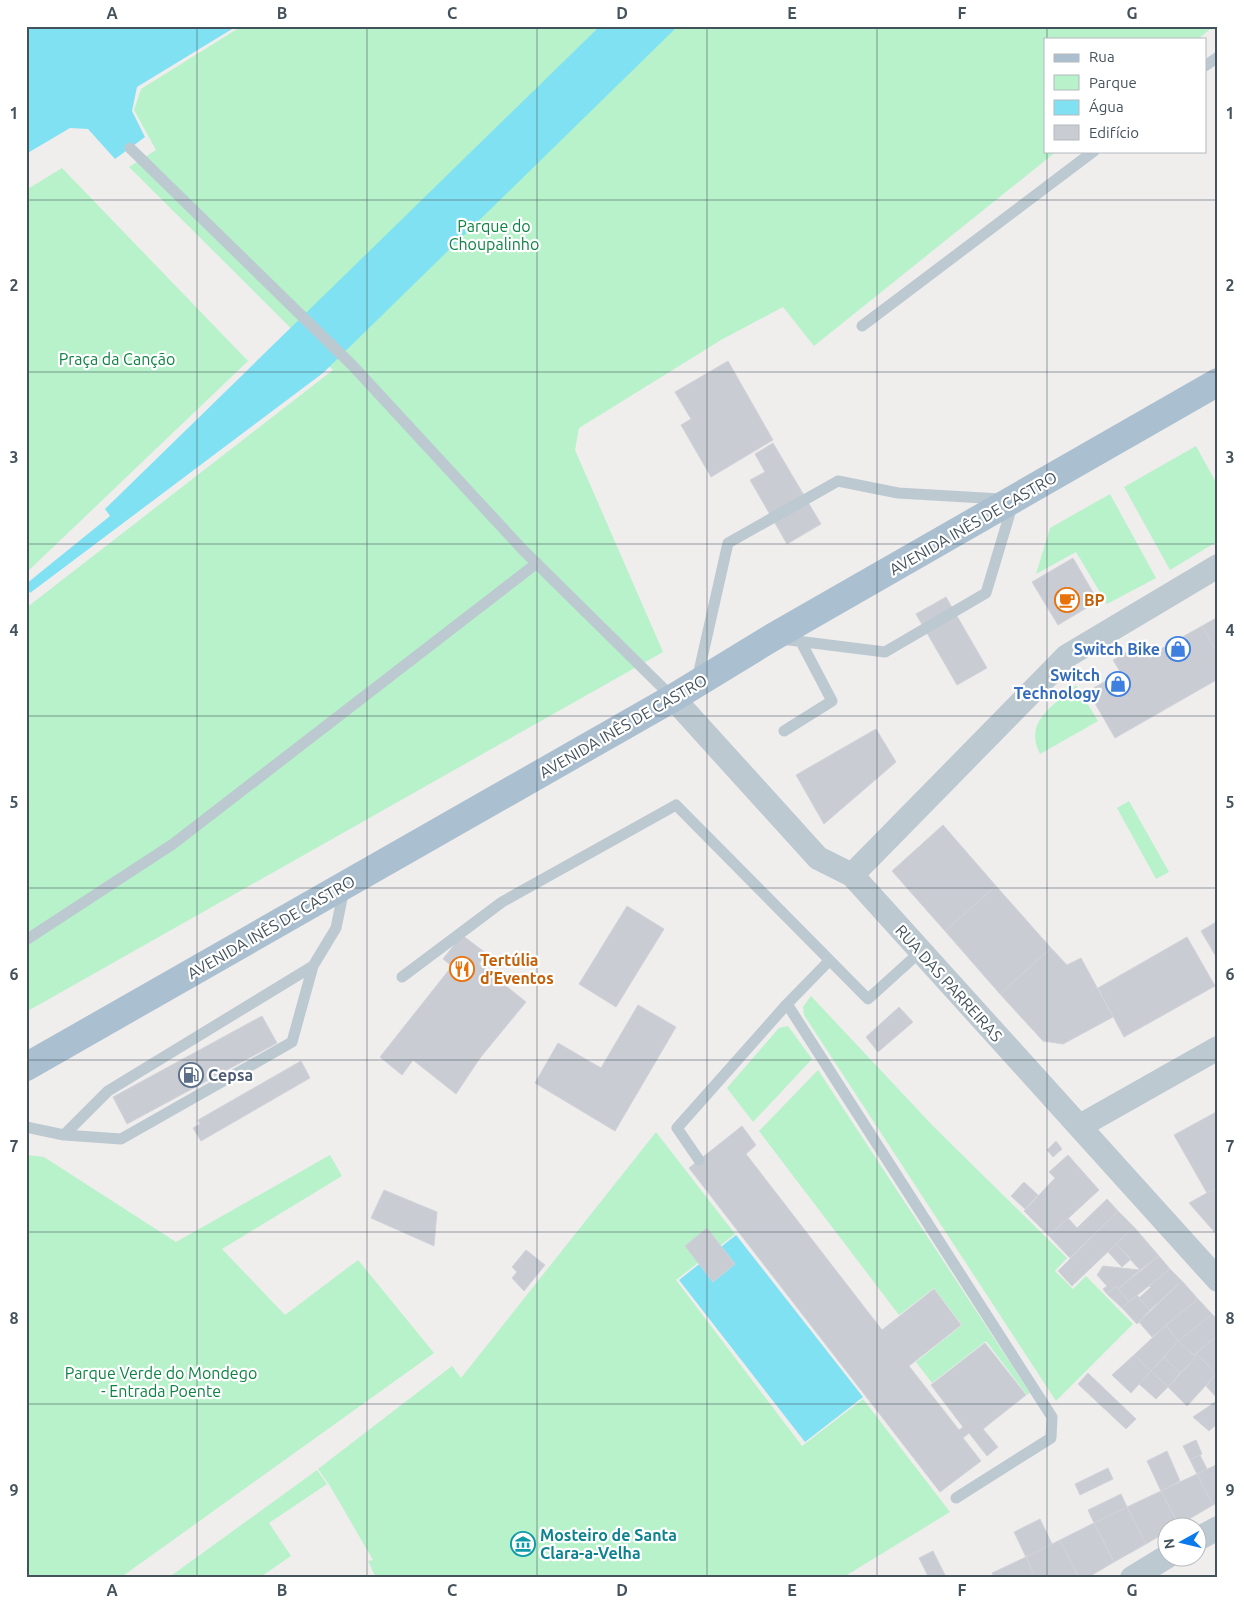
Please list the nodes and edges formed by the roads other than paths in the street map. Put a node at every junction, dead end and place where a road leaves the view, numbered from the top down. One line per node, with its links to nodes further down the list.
1 (1218, 56): 2 (lane)
2 (1206, 65)
3 (130, 148): 8 (lane)
4 (1093, 152): 5 (lane)
5 (862, 326)
6 (1218, 382): 7 (main road, AVENIDA INÊS DE CASTRO)
7 (1014, 500): 10 (main road, AVENIDA INÊS DE CASTRO); 11 (lane); 12 (lane)
8 (537, 563): 12 (lane); 16 (lane)
9 (1218, 566): 14 (street)
10 (773, 637): 11 (lane); 12 (main road, AVENIDA INÊS DE CASTRO)
11 (801, 642): 13 (lane)
12 (684, 691): 14 (street, RUA DAS PARREIRAS); 15 (main road, AVENIDA INÊS DE CASTRO)
13 (784, 731)
14 (852, 875): 17 (street, RUA DAS PARREIRAS)
15 (345, 884): 19 (lane); 23 (main road, AVENIDA INÊS DE CASTRO)
16 (26, 940)
17 (920, 952): 18 (lane); 24 (street, RUA DAS PARREIRAS)
18 (829, 961): 20 (lane); 21 (lane)
19 (313, 966): 26 (lane); 26 (lane)
20 (402, 977)
21 (787, 1004): 27 (lane); 29 (lane)
22 (1218, 1048): 24 (street)
23 (26, 1067)
24 (1080, 1126): 28 (street, RUA DAS PARREIRAS)
25 (26, 1127): 26 (lane)
26 (64, 1135)
27 (699, 1160)
28 (1218, 1280)
29 (956, 1498)
30 (1218, 1528): 31 (street)
31 (1206, 1535)
32 (1156, 1563): 33 (street)
33 (1132, 1578)

